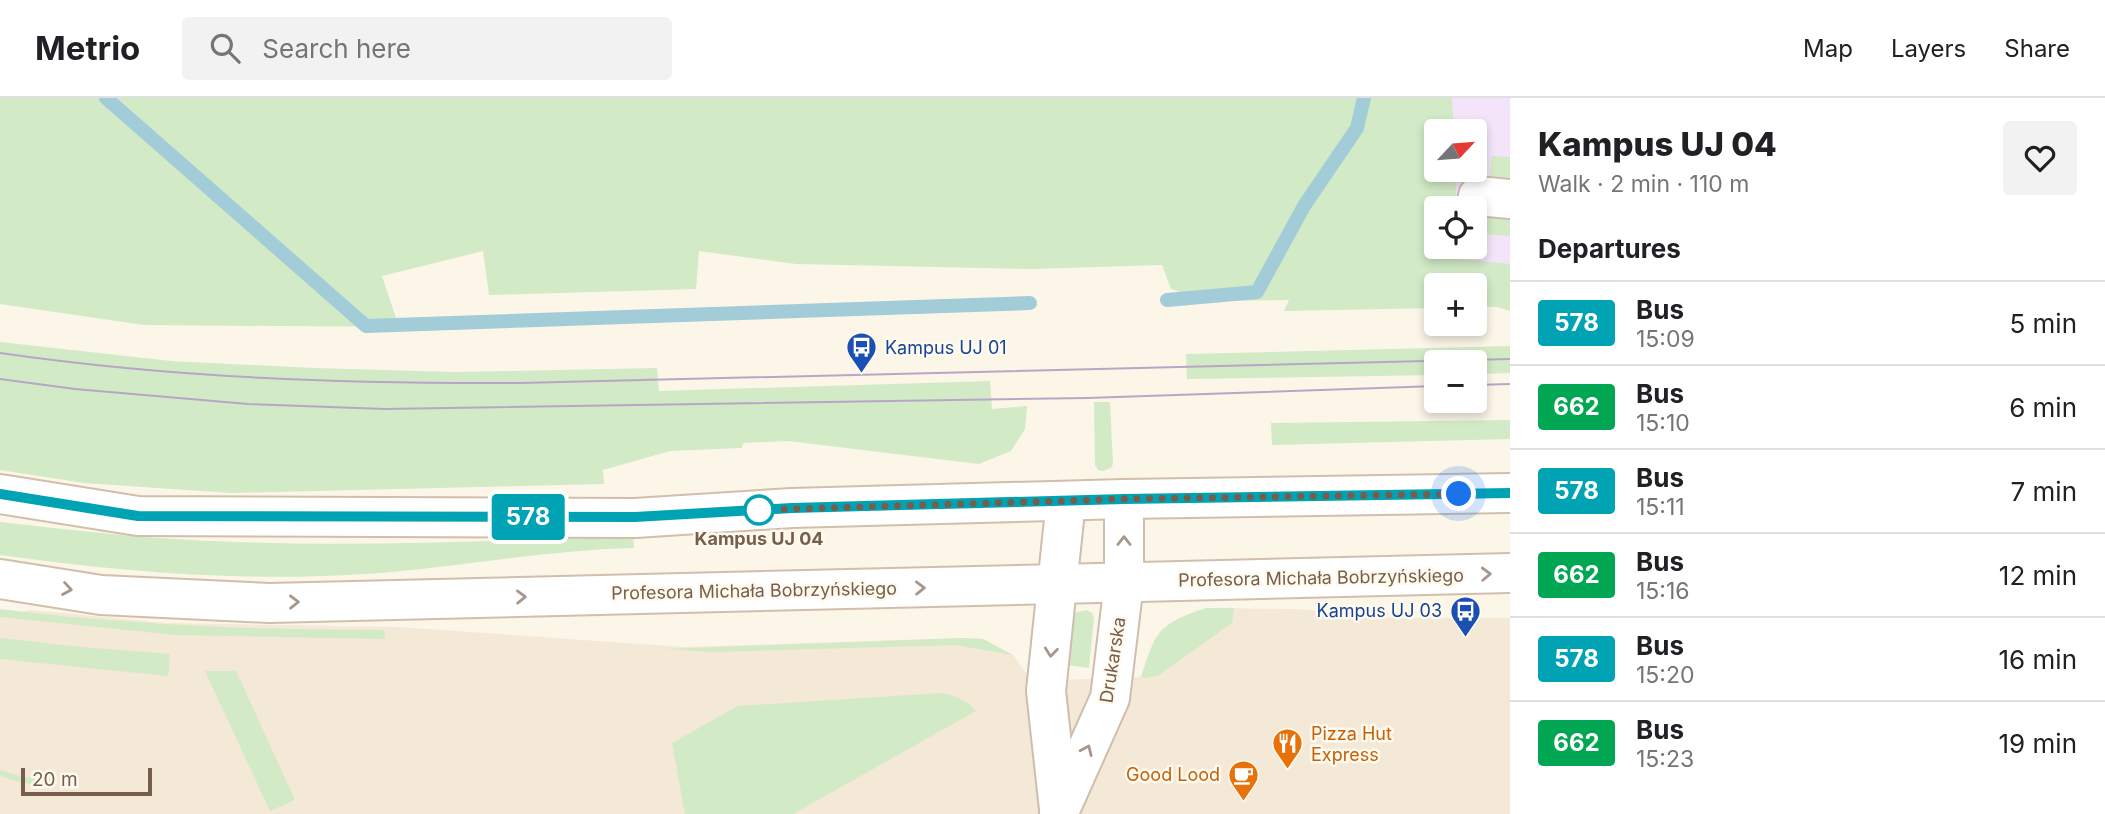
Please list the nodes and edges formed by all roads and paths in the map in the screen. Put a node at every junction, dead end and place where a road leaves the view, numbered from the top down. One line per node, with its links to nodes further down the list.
1 (0, 494): 4 (main road)
2 (1510, 494): 3 (main road)
3 (1124, 499): 4 (main road); 7 (main road, Drukarska, one-way to 3)
4 (1066, 501): 8 (main road, Drukarska)
5 (1510, 573): 7 (main road, Profesora Michała Bobrzyńskiego, one-way to 5)
6 (0, 579): 8 (main road, Profesora Michała Bobrzyńskiego, one-way to 8)
7 (1124, 583): 8 (main road, Profesora Michała Bobrzyńskiego); 9 (main road, Drukarska, one-way to 7)
8 (1058, 584): 9 (main road, Drukarska, one-way to 9)
9 (1059, 813)

